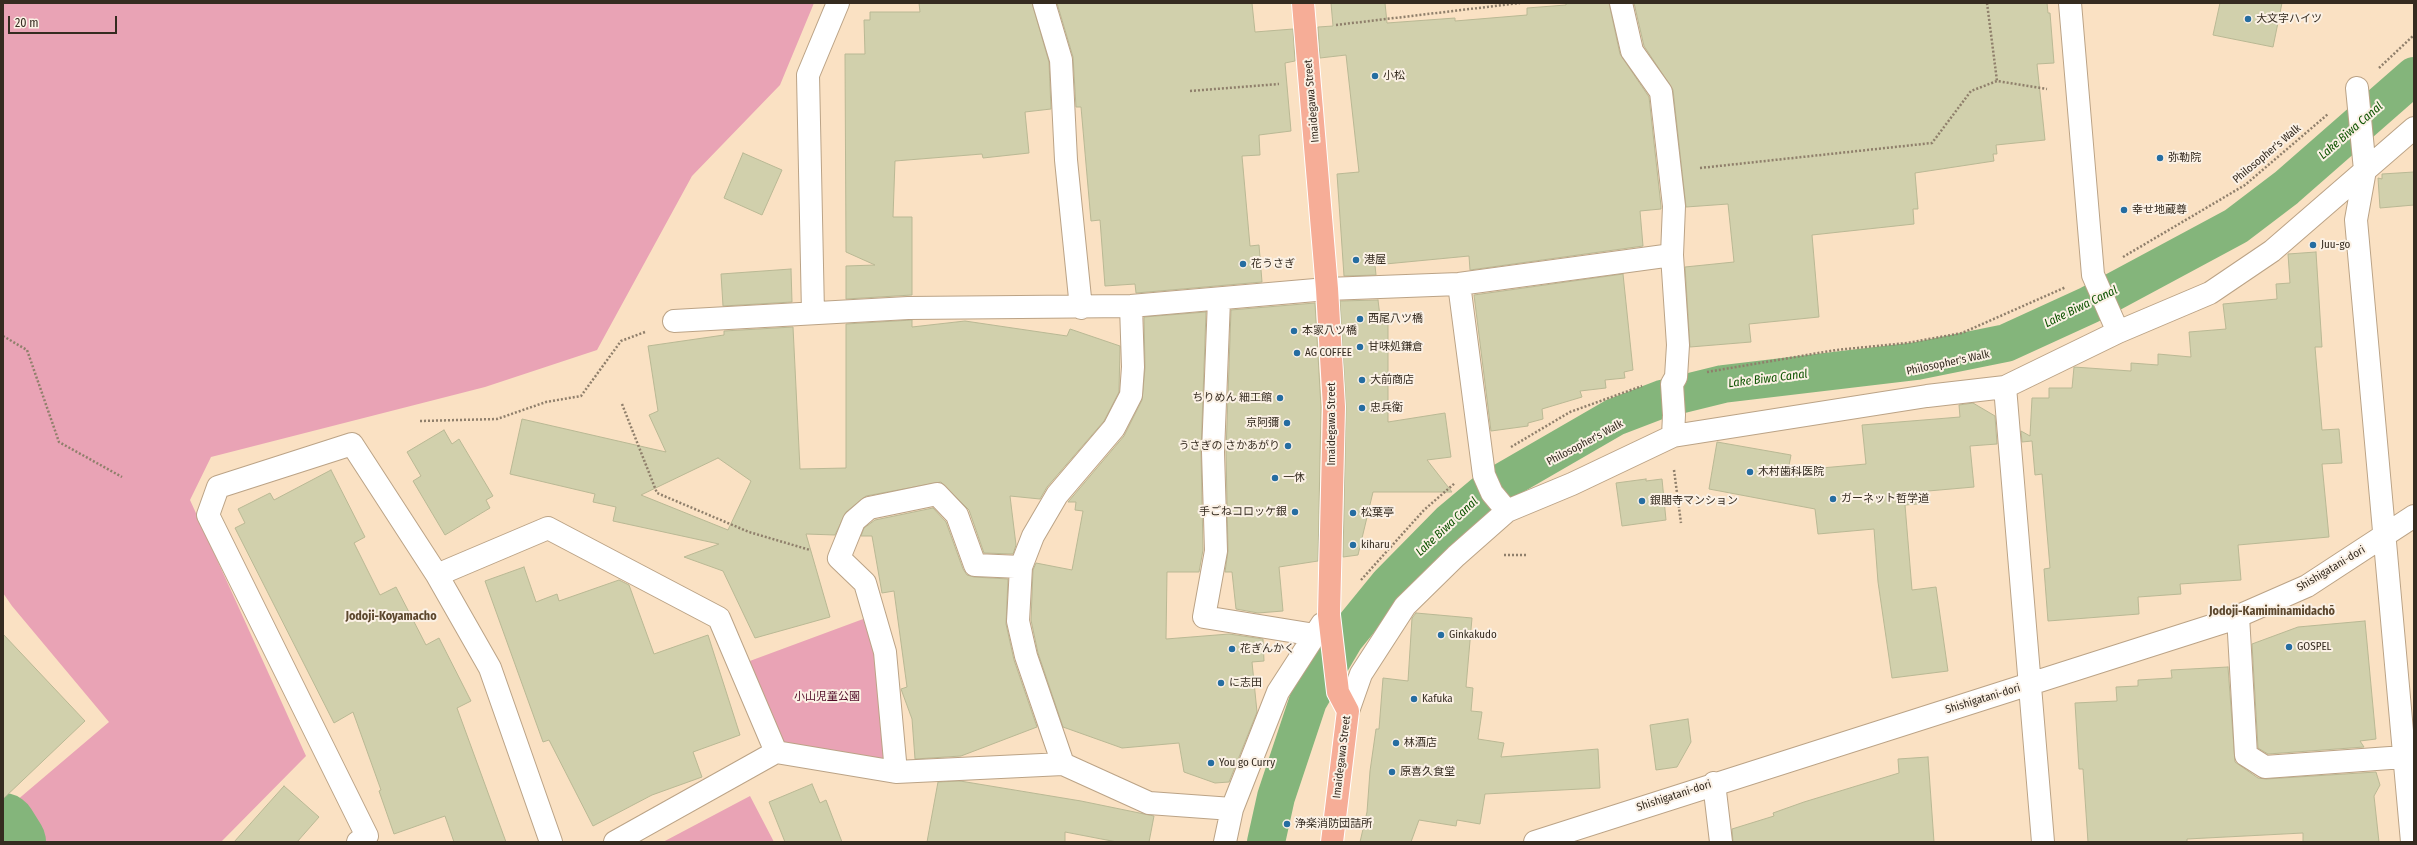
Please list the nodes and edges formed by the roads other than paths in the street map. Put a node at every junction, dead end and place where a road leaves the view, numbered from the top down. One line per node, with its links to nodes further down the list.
1 (838, 3): 15 (street)
2 (1044, 3): 14 (street)
3 (1303, 3): 11 (main road, Imaidegawa Street)
4 (1621, 3): 9 (street)
5 (2070, 3): 17 (street)
6 (2358, 93): 8 (street)
7 (2414, 128): 8 (street)
8 (2365, 170): 17 (street); 22 (street)
9 (1672, 255): 10 (street); 19 (street)
10 (1459, 284): 11 (street); 20 (street)
11 (1327, 289): 12 (street); 26 (main road, Imaidegawa Street)
12 (1219, 300): 13 (street); 26 (street)
13 (1131, 306): 14 (street); 23 (street)
14 (1081, 308): 15 (street)
15 (813, 313): 16 (street)
16 (674, 321)
17 (2118, 332): 18 (street)
18 (2005, 387): 19 (street); 28 (street)
19 (1673, 436): 20 (street)
20 (1507, 511): 29 (street)
21 (2414, 516): 22 (street, Shishigatani-dori)
22 (2383, 537): 25 (street, Shishigatani-dori); 27 (street)
23 (1021, 567): 32 (street); 33 (street)
24 (437, 575): 30 (street); 36 (street); 37 (street)
25 (2238, 616): 28 (street, Shishigatani-dori); 31 (street)
26 (1323, 637): 29 (main road, Imaidegawa Street); 35 (street)
27 (2405, 678): 31 (street)
28 (2030, 684): 34 (street, Shishigatani-dori); 43 (street)
29 (1348, 711): 40 (main road, Imaidegawa Street)
30 (776, 752): 33 (street); 38 (street)
31 (2404, 757): 44 (street)
32 (1063, 764): 33 (street); 35 (street)
33 (896, 772)
34 (1714, 783): 41 (street, Shishigatani-dori); 42 (street)
35 (1232, 810): 39 (street)
36 (358, 842)
37 (551, 842)
38 (615, 842)
39 (1225, 842)
40 (1332, 842)
41 (1535, 842)
42 (1721, 842)
43 (2043, 842)
44 (2412, 842)

